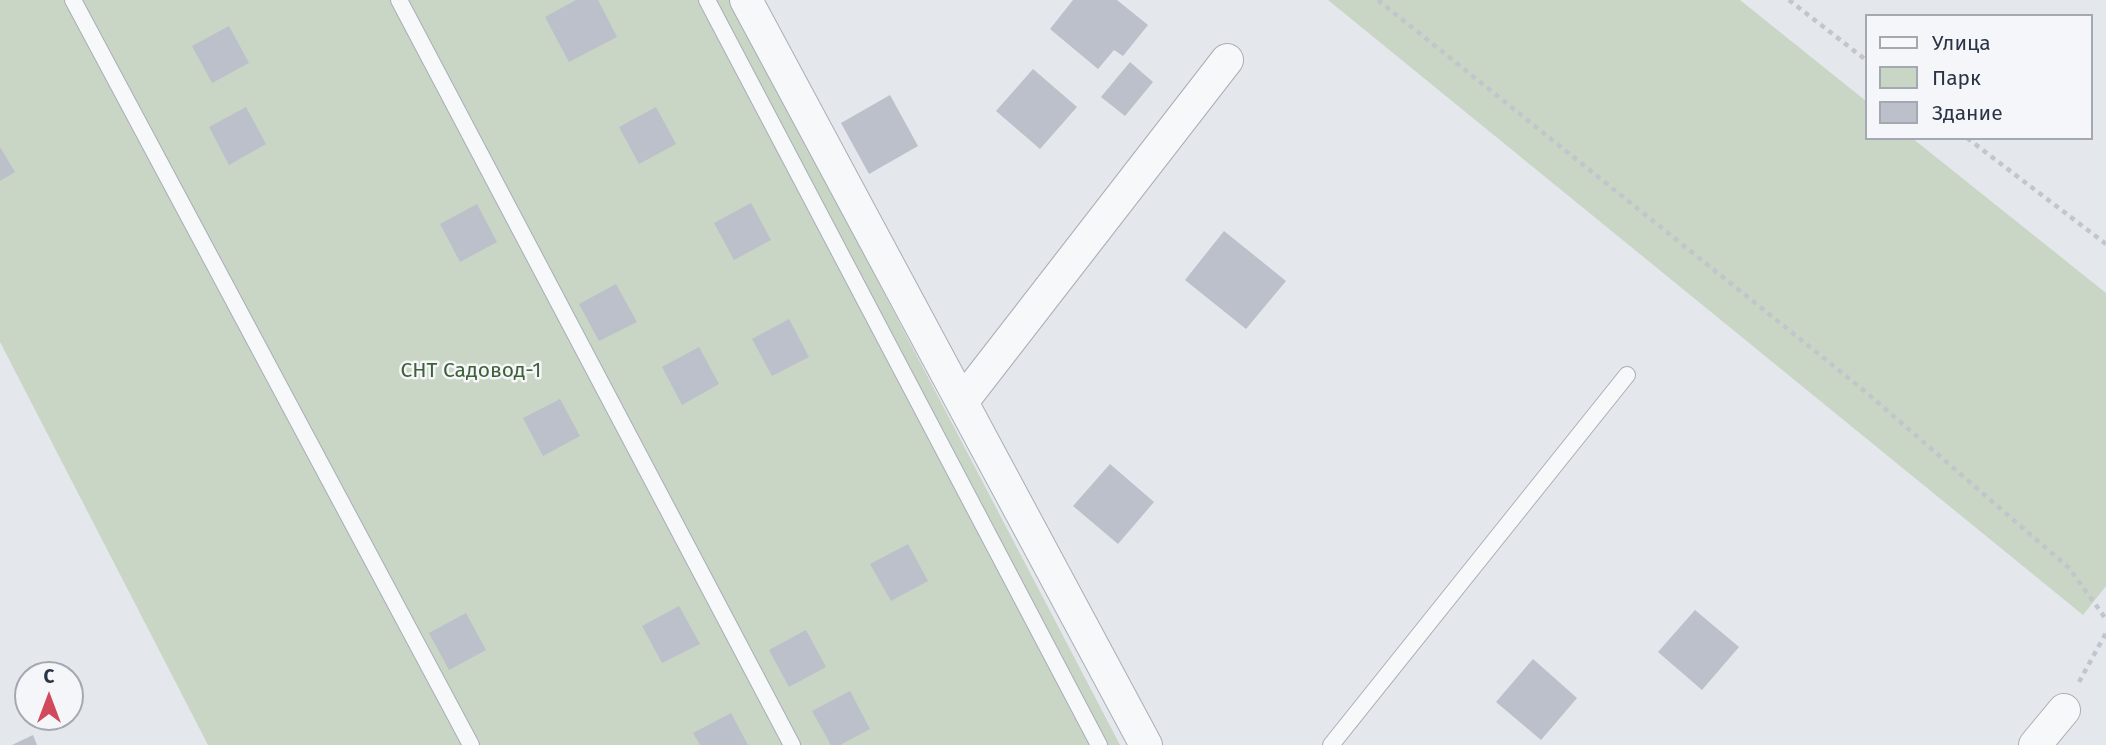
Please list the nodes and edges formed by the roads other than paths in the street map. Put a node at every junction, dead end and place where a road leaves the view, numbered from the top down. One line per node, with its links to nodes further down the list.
1 (73, 0): 9 (lane)
2 (399, 0): 10 (lane)
3 (707, 0): 11 (lane)
4 (746, 0): 7 (street)
5 (1227, 60): 7 (street)
6 (1627, 375): 13 (lane)
7 (962, 402): 12 (street)
8 (2064, 710): 14 (street)
9 (471, 745)
10 (792, 745)
11 (1099, 745)
12 (1146, 745)
13 (1331, 745)
14 (2035, 745)

